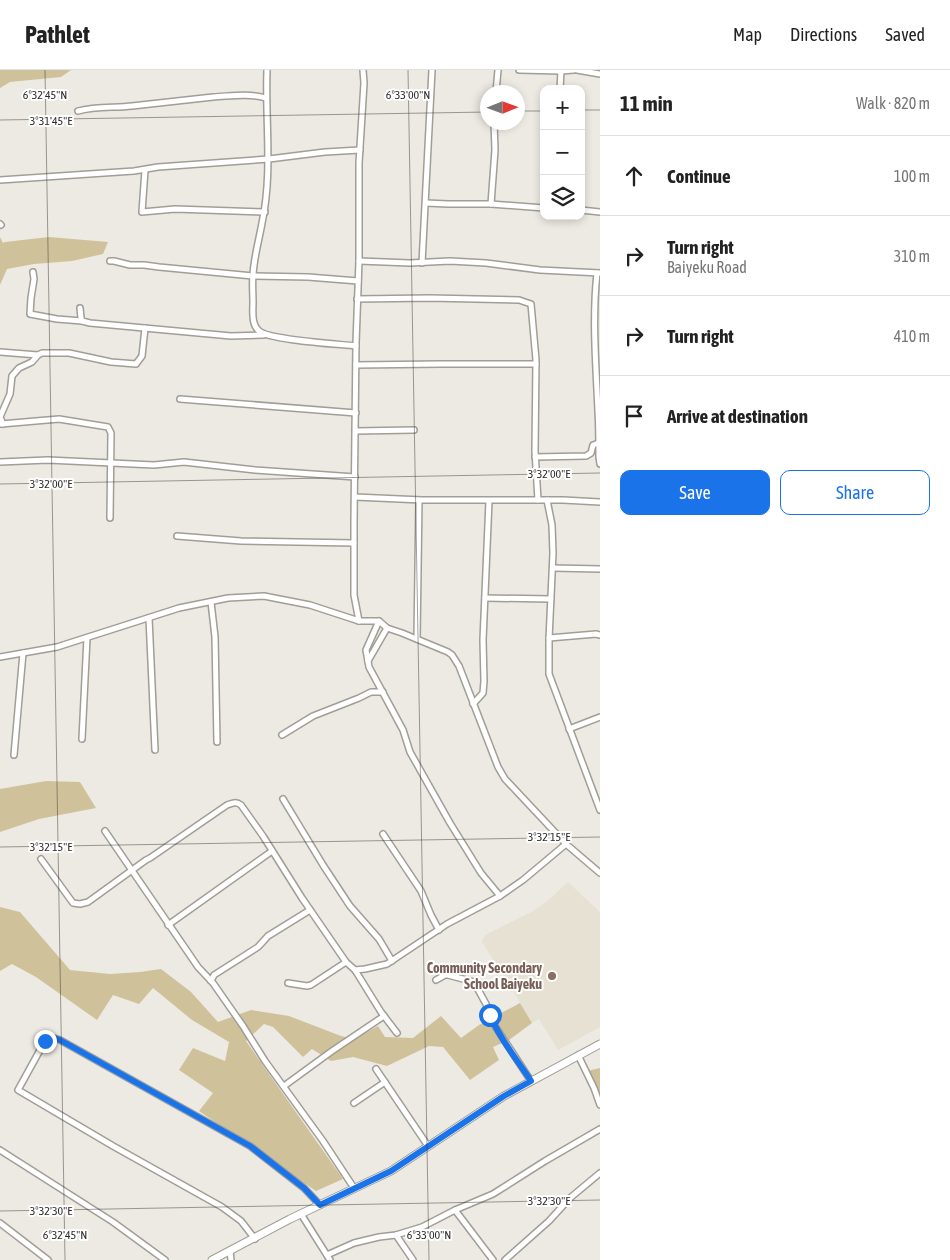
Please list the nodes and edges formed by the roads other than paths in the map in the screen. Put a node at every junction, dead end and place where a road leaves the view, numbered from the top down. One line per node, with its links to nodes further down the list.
1 (267, 70): 11 (street)
2 (363, 70): 14 (street)
3 (432, 70): 18 (street)
4 (498, 70): 9 (street)
5 (519, 70): 7 (street)
6 (576, 70): 7 (street); 8 (street)
7 (561, 71): 10 (street)
8 (600, 74)
9 (497, 85)
10 (560, 85)
11 (266, 98): 12 (street); 15 (street)
12 (78, 110)
13 (494, 130): 19 (street)
14 (360, 150): 15 (street); 24 (street)
15 (269, 159): 16 (street); 22 (street)
16 (145, 170): 17 (street); 22 (street)
17 (0, 180)
18 (426, 203): 19 (street); 26 (street)
19 (491, 204): 20 (street)
20 (540, 208)
21 (585, 210): 23 (street)
22 (265, 212): 29 (street)
23 (600, 212)
24 (359, 261): 26 (street); 30 (street)
25 (110, 262): 29 (street)
26 (422, 263): 28 (street)
27 (33, 272): 33 (street)
28 (599, 273): 42 (street)
29 (252, 276): 30 (street); 35 (street)
30 (358, 281): 31 (street)
31 (357, 298): 36 (street); 39 (street)
32 (80, 308): 33 (street)
33 (82, 321): 34 (street)
34 (145, 328): 35 (street); 38 (street)
35 (264, 335): 36 (street)
36 (356, 346): 40 (street)
37 (0, 352): 38 (street)
38 (38, 355): 44 (street)
39 (536, 364): 40 (street); 48 (street)
40 (356, 365): 43 (street)
41 (180, 398): 43 (street)
42 (599, 410): 47 (street)
43 (356, 413): 46 (street)
44 (1, 424): 50 (street)
45 (414, 430): 46 (street)
46 (356, 431): 52 (street)
47 (599, 441): 48 (street); 51 (street)
48 (535, 457): 55 (street)
49 (0, 462): 50 (street)
50 (110, 462): 52 (street); 59 (street)
51 (600, 464)
52 (355, 477): 53 (street)
53 (355, 497): 54 (street); 61 (street)
54 (419, 500): 57 (street); 74 (street)
55 (538, 500): 56 (street); 57 (street)
56 (548, 500): 58 (street); 62 (street)
57 (489, 501): 64 (street)
58 (600, 501)
59 (110, 518)
60 (177, 536): 61 (street)
61 (354, 543): 68 (street)
62 (553, 568): 63 (street); 65 (street)
63 (600, 569)
64 (485, 598): 65 (street); 81 (street)
65 (551, 598): 73 (street)
66 (211, 602): 67 (street); 68 (street); 86 (street)
67 (149, 618): 72 (street); 87 (street)
68 (360, 621): 69 (street)
69 (379, 621): 70 (street); 77 (street)
70 (387, 628): 74 (street); 77 (street)
71 (600, 635): 73 (street)
72 (87, 638): 75 (street); 85 (street)
73 (549, 638): 83 (street)
74 (417, 639): 81 (street)
75 (23, 653): 76 (street); 88 (street)
76 (0, 657)
77 (368, 662): 78 (street)
78 (377, 681): 79 (street); 80 (street)
79 (371, 692): 80 (street); 84 (street)
80 (383, 692): 98 (street)
81 (473, 704): 93 (street)
82 (600, 717): 83 (street)
83 (569, 729): 90 (street)
84 (282, 735)
85 (82, 739)
86 (217, 742)
87 (154, 750)
88 (14, 755)
89 (283, 799): 102 (street)
90 (600, 810)
91 (105, 831): 96 (street)
92 (383, 834): 101 (street)
93 (566, 844): 97 (street); 98 (street)
94 (272, 851): 96 (street); 99 (street); 100 (street)
95 (42, 859): 96 (street)
96 (133, 873): 100 (street)
97 (600, 873)
98 (500, 896): 101 (street)
99 (310, 910): 103 (street); 106 (street)
100 (168, 925): 105 (street)
101 (439, 930): 102 (street)
102 (392, 961): 104 (street)
103 (346, 962): 104 (street); 109 (street)
104 (355, 970): 110 (street)
105 (205, 974): 106 (street); 108 (street)
106 (214, 975): 108 (street)
107 (436, 980): 115 (street)
108 (211, 981): 117 (street)
109 (288, 983)
110 (384, 1016): 111 (street); 117 (street)
111 (397, 1033)
112 (600, 1044): 113 (main road)
113 (578, 1055): 115 (main road); 119 (street)
114 (376, 1069): 116 (street)
115 (531, 1081): 121 (main road)
116 (385, 1082): 118 (street); 121 (street)
117 (284, 1086): 124 (street)
118 (354, 1103)
119 (600, 1105)
120 (600, 1129): 126 (street)
121 (428, 1146): 124 (main road)
122 (0, 1150): 134 (street)
123 (600, 1173): 139 (street)
124 (354, 1188): 125 (main road)
125 (320, 1205): 127 (main road); 130 (street)
126 (455, 1210): 129 (street); 138 (street)
127 (301, 1214): 130 (main road); 132 (street)
128 (0, 1223): 133 (street)
129 (396, 1235): 132 (street); 137 (street)
130 (255, 1239): 131 (main road)
131 (230, 1251): 135 (main road); 136 (street)
132 (329, 1257)
133 (48, 1260)
134 (165, 1260)
135 (212, 1260)
136 (230, 1260)
137 (413, 1260)
138 (493, 1260)
139 (505, 1260)

